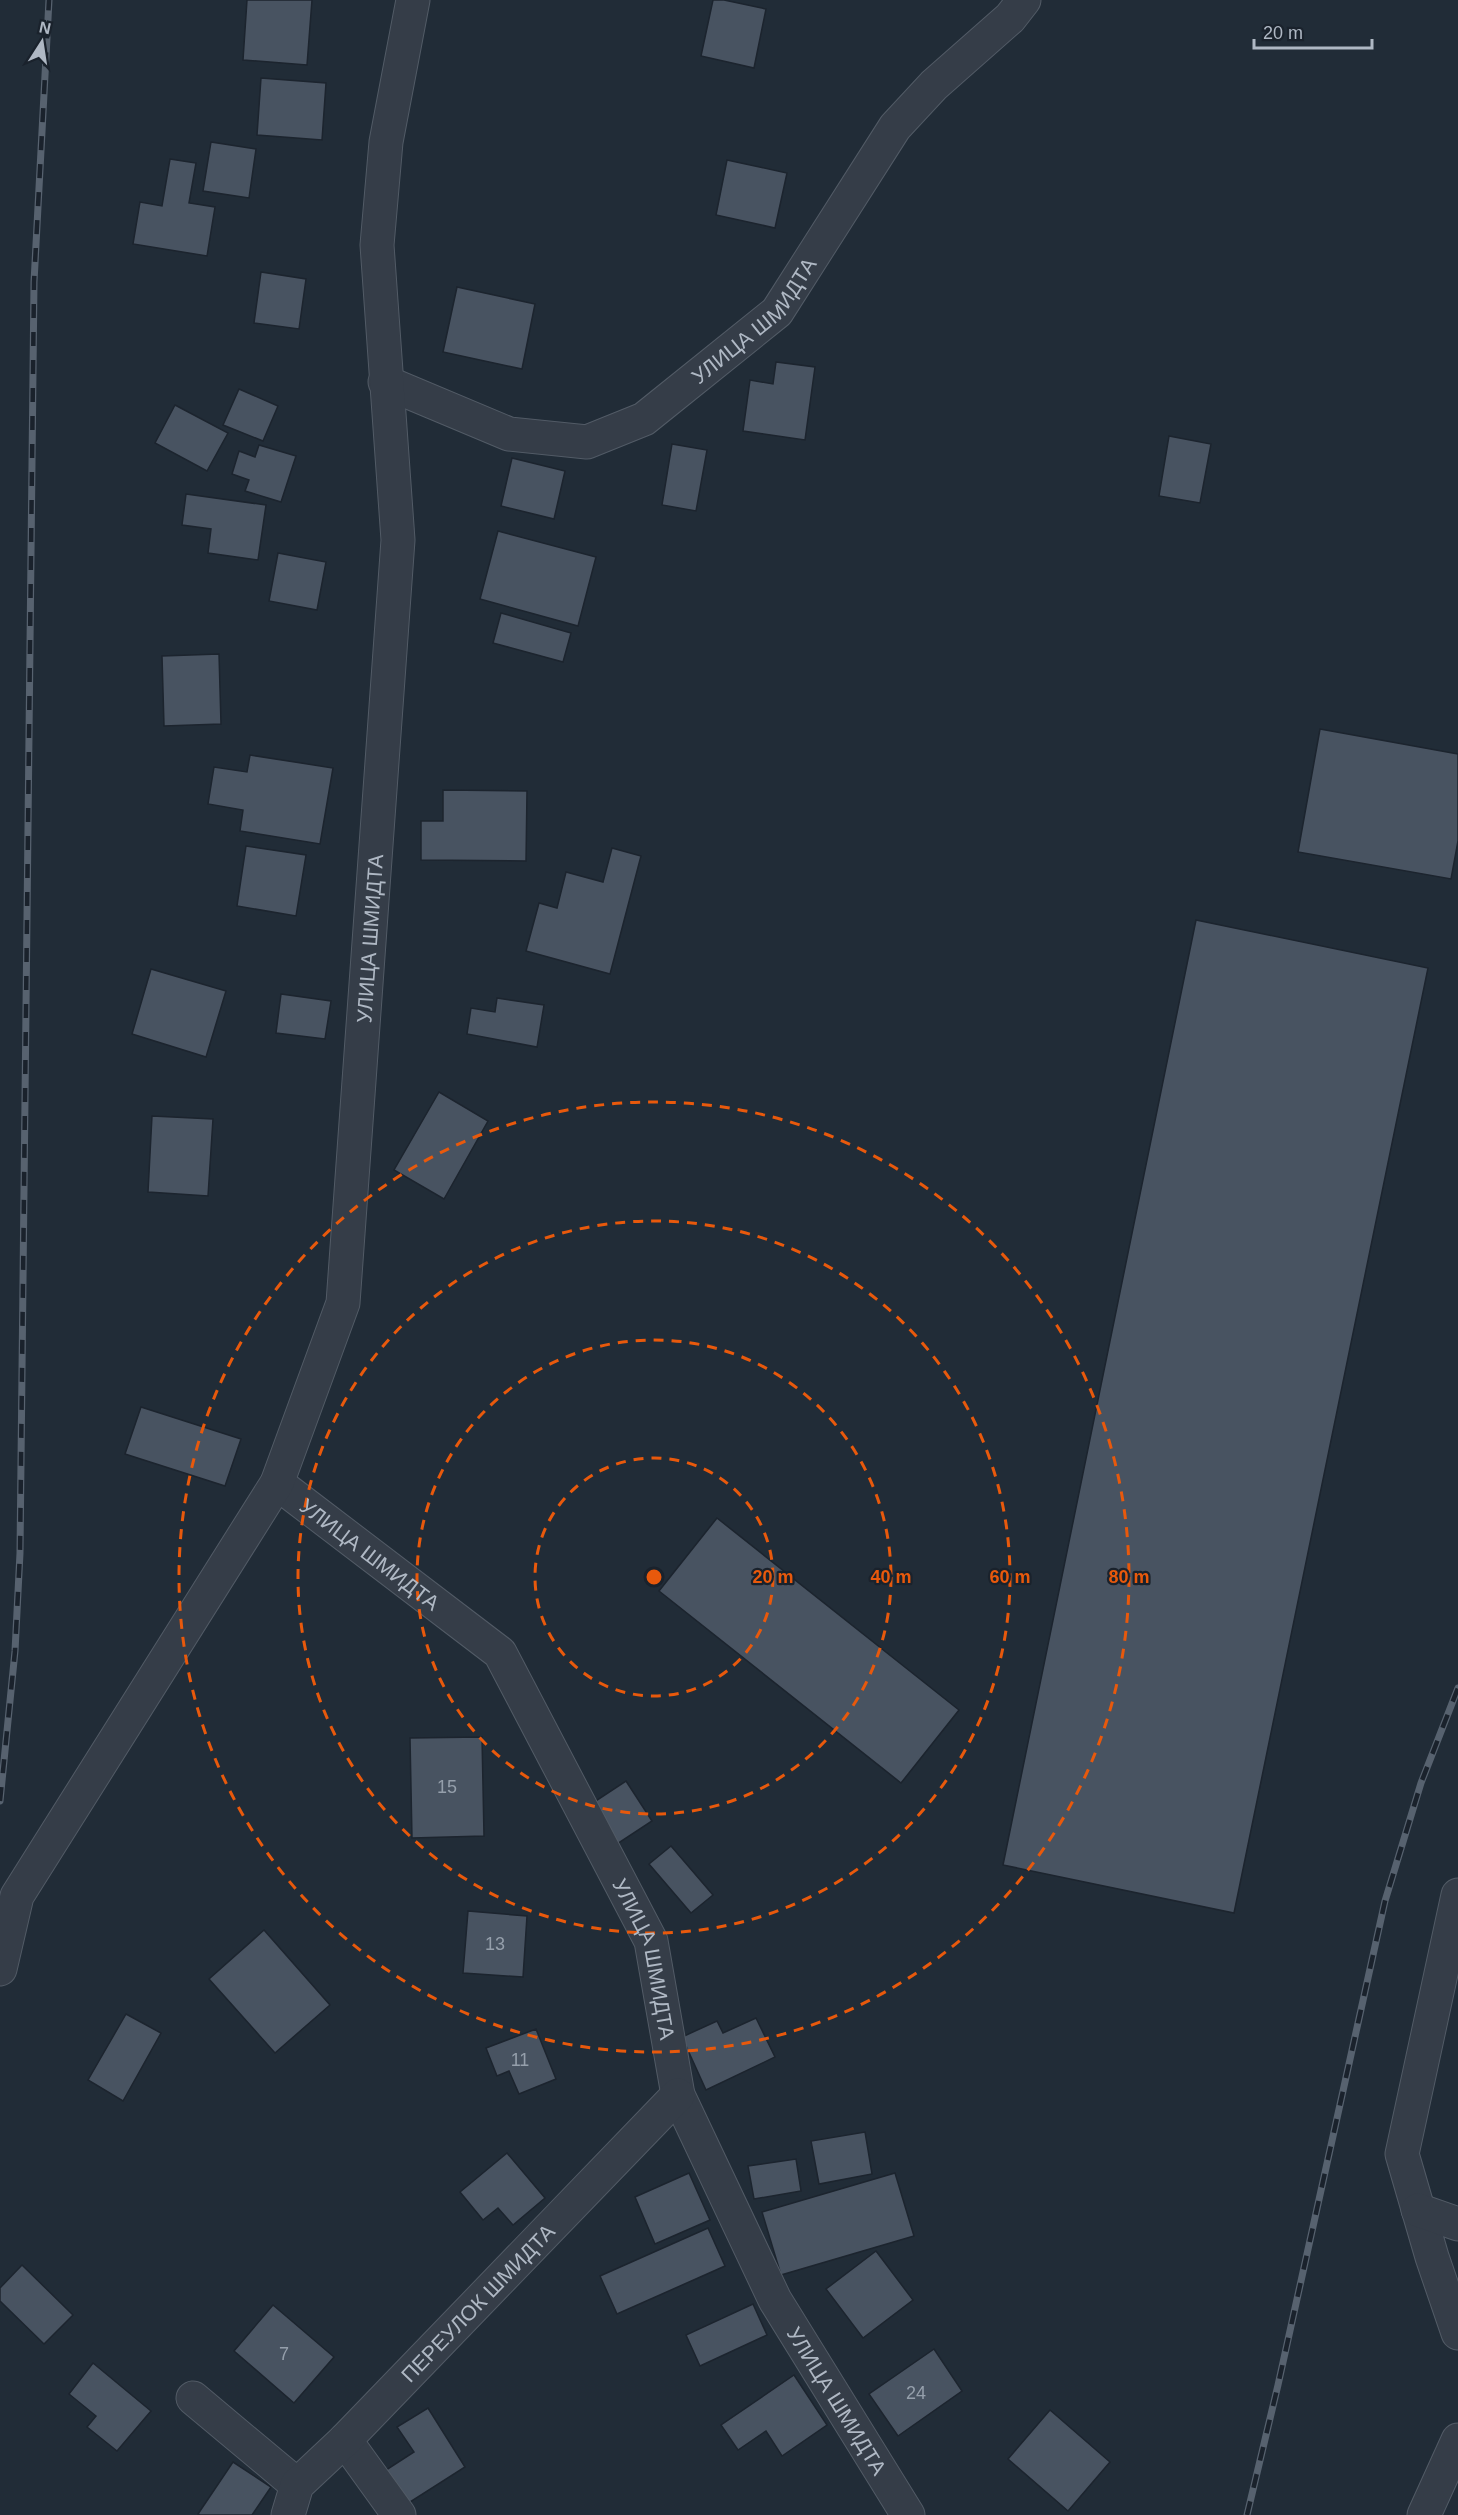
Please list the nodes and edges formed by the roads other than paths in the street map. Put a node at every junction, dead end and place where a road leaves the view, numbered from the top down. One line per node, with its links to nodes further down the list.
1 (413, 0): 3 (street, УЛИЦА ШМИДТА)
2 (1024, 0): 3 (street, УЛИЦА ШМИДТА)
3 (385, 382): 4 (street, УЛИЦА ШМИДТА)
4 (277, 1483): 6 (street, УЛИЦА ШМИДТА); 7 (street, УЛИЦА ШМИДТА)
5 (1458, 1895): 8 (street)
6 (0, 1969)
7 (678, 2095): 12 (street, ПЕРЕУЛОК ШМИДТА); 16 (street, УЛИЦА ШМИДТА)
8 (1418, 2210): 9 (street); 10 (street)
9 (1458, 2224)
10 (1458, 2333)
11 (193, 2398): 14 (street)
12 (345, 2440): 14 (street, ПЕРЕУЛОК ШМИДТА); 15 (street)
13 (1458, 2440): 17 (street)
14 (292, 2500)
15 (399, 2515)
16 (908, 2515)
17 (1424, 2515)

